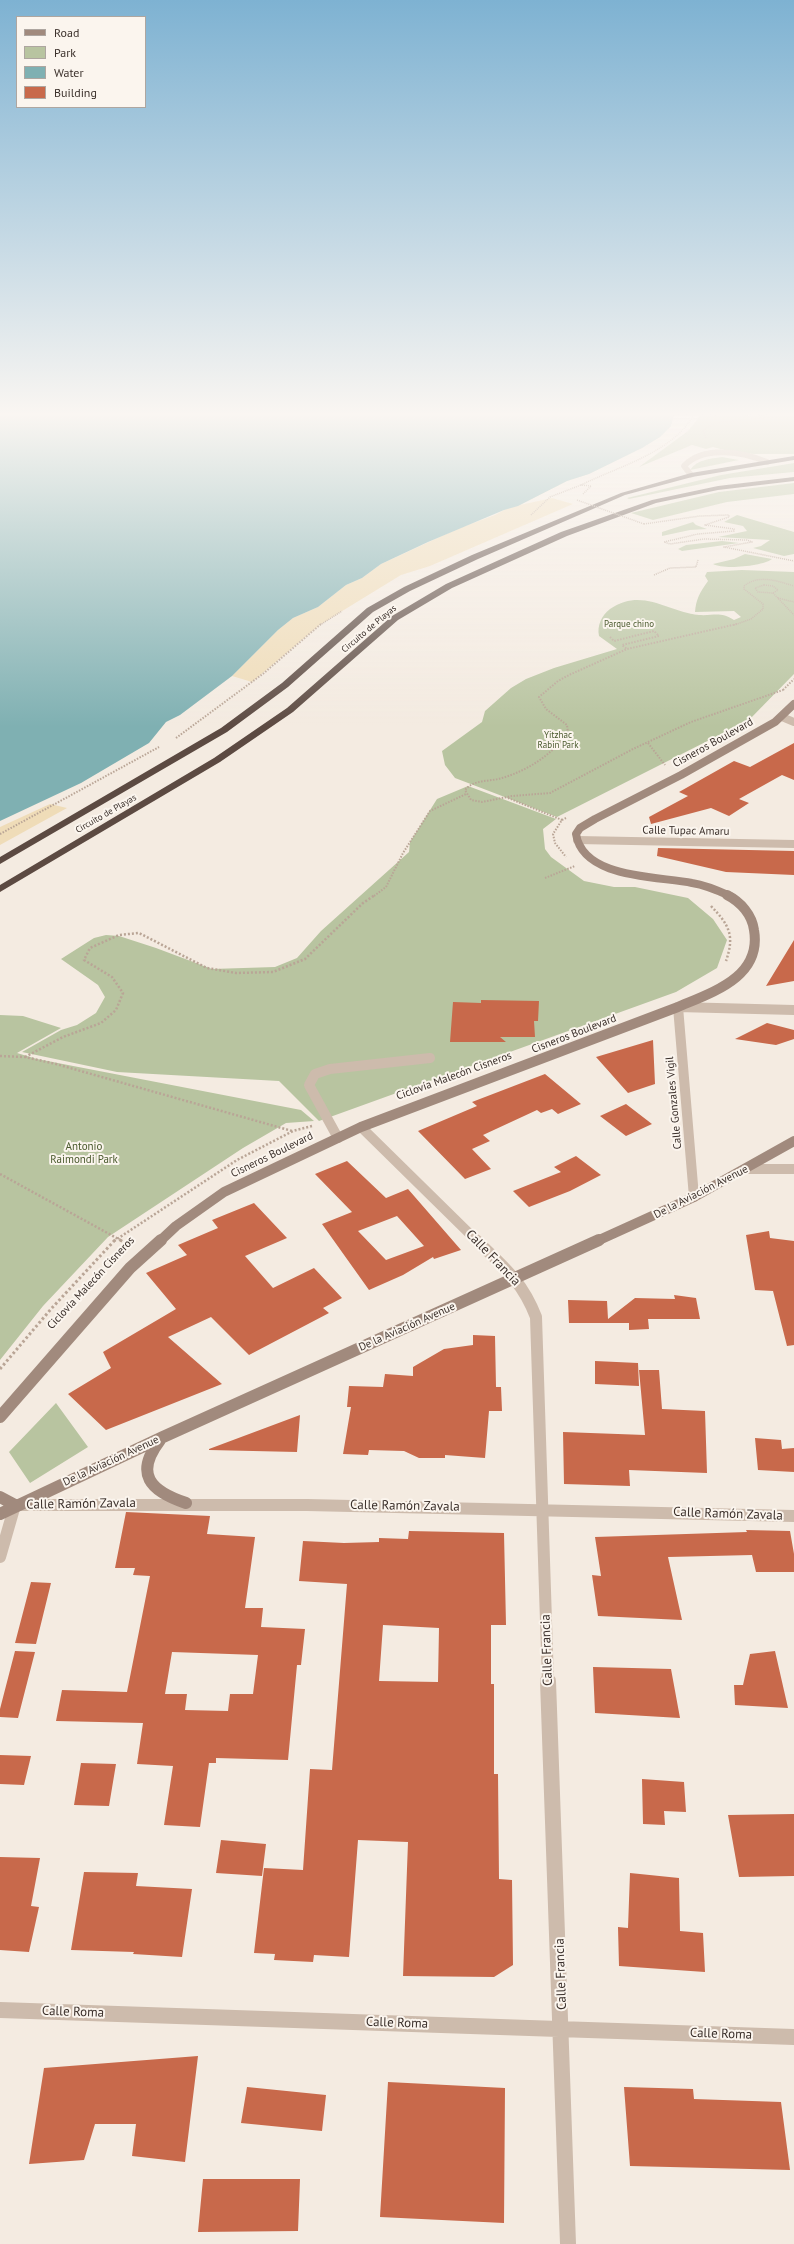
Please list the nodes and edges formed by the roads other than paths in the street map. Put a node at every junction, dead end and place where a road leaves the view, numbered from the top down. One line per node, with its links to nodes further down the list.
1 (567, 518): 8 (highway, Circuito de Playas)
2 (608, 518): 9 (highway, Circuito de Playas)
3 (794, 704): 4 (street, Cisneros Boulevard)
4 (782, 718): 5 (street); 6 (street, Cisneros Boulevard)
5 (794, 722)
6 (577, 840): 7 (street, Calle Tupac Amaru); 10 (street, Cisneros Boulevard)
7 (794, 844)
8 (0, 861)
9 (0, 889)
10 (678, 1008): 11 (street); 13 (street, Cisneros Boulevard); 18 (street, Calle Gonzales Vigil)
11 (794, 1010)
12 (430, 1058): 14 (street)
13 (361, 1127): 14 (street, Cisneros Boulevard); 19 (street, Calle Francia)
14 (338, 1138): 20 (street, Cisneros Boulevard)
15 (794, 1141): 16 (street, De la Aviación Avenue)
16 (747, 1169): 17 (street); 18 (street, De la Aviación Avenue)
17 (794, 1169)
18 (694, 1197): 19 (street, De la Aviación Avenue)
19 (515, 1278): 21 (street, De la Aviación Avenue); 25 (street, Calle Francia)
20 (0, 1417)
21 (163, 1437): 23 (street); 24 (street, De la Aviación Avenue)
22 (0, 1497): 24 (street)
23 (186, 1503): 24 (street, Calle Ramón Zavala); 25 (street, Calle Ramón Zavala)
24 (15, 1506): 26 (street, De la Aviación Avenue); 28 (street)
25 (540, 1508): 27 (street, Calle Ramón Zavala); 30 (street, Calle Francia)
26 (0, 1514)
27 (794, 1516)
28 (0, 1557)
29 (0, 2010): 30 (street, Calle Roma)
30 (563, 2029): 31 (street, Calle Roma); 32 (street, Calle Francia)
31 (794, 2037)
32 (568, 2244)

